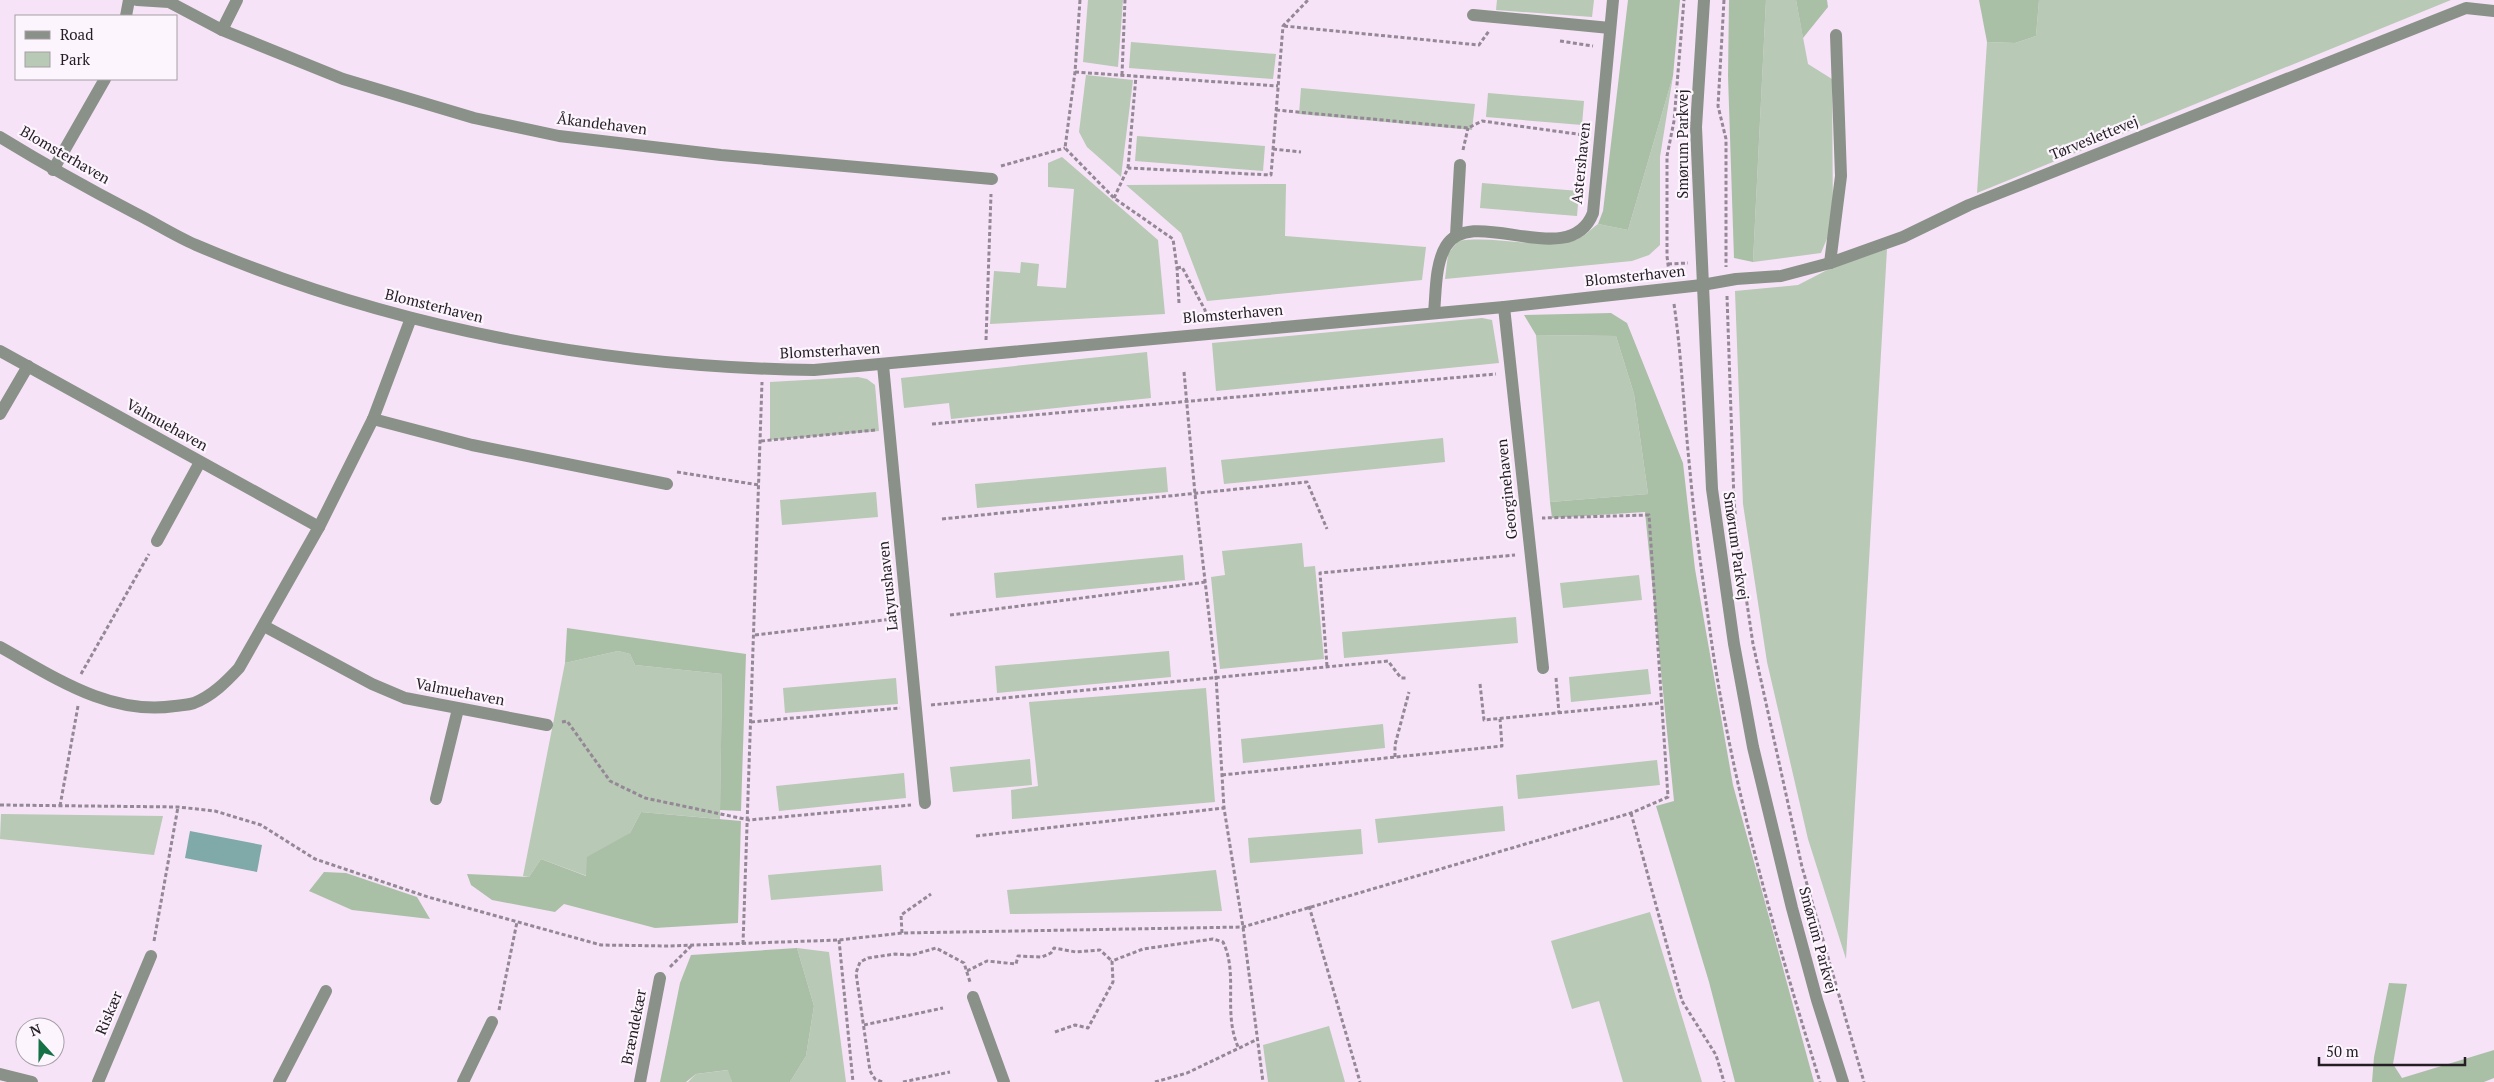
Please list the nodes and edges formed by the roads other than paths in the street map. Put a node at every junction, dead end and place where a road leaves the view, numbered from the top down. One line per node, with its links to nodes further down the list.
1 (129, 0): 7 (street)
2 (137, 0): 10 (street, Åkandehaven)
3 (237, 0): 10 (street)
4 (1613, 0): 9 (street, Astershaven)
5 (1704, 0): 19 (street, Smørum Parkvej)
6 (2494, 11): 18 (street, Tørveslettevej)
7 (126, 15)
8 (1473, 15): 9 (street)
9 (1610, 28): 17 (street, Astershaven)
10 (222, 30): 16 (street, Åkandehaven)
11 (1836, 35): 18 (street)
12 (104, 80): 15 (street)
13 (0, 136): 15 (street, Blomsterhaven)
14 (1460, 165): 17 (street)
15 (53, 170): 22 (street, Blomsterhaven)
16 (992, 179)
17 (1456, 235): 21 (street)
18 (1830, 262): 19 (street, Tørveslettevej)
19 (1702, 285): 20 (street, Blomsterhaven); 51 (street, Smørum Parkvej)
20 (1504, 307): 21 (street, Blomsterhaven); 34 (street, Georginehaven)
21 (1434, 313): 24 (street, Blomsterhaven)
22 (411, 318): 24 (street, Blomsterhaven); 27 (street)
23 (0, 351): 25 (street, Valmuehaven)
24 (883, 365): 38 (street, Latyrushaven)
25 (28, 366): 26 (street); 28 (street, Valmuehaven)
26 (0, 414)
27 (373, 419): 29 (street); 30 (street)
28 (200, 462): 30 (street, Valmuehaven); 31 (street)
29 (667, 484)
30 (319, 527): 32 (street)
31 (157, 541)
32 (264, 626): 33 (street); 35 (street, Valmuehaven)
33 (0, 647)
34 (1543, 668)
35 (458, 708): 36 (street, Valmuehaven); 37 (street)
36 (547, 726)
37 (436, 798)
38 (925, 803)
39 (151, 956): 46 (street, Riskær)
40 (660, 978): 49 (street, Brændekær)
41 (326, 991): 47 (street)
42 (973, 997): 50 (street)
43 (492, 1022): 48 (street)
44 (0, 1074): 45 (street)
45 (32, 1082)
46 (98, 1082)
47 (279, 1082)
48 (463, 1082)
49 (640, 1082)
50 (1004, 1082)
51 (1843, 1082)

